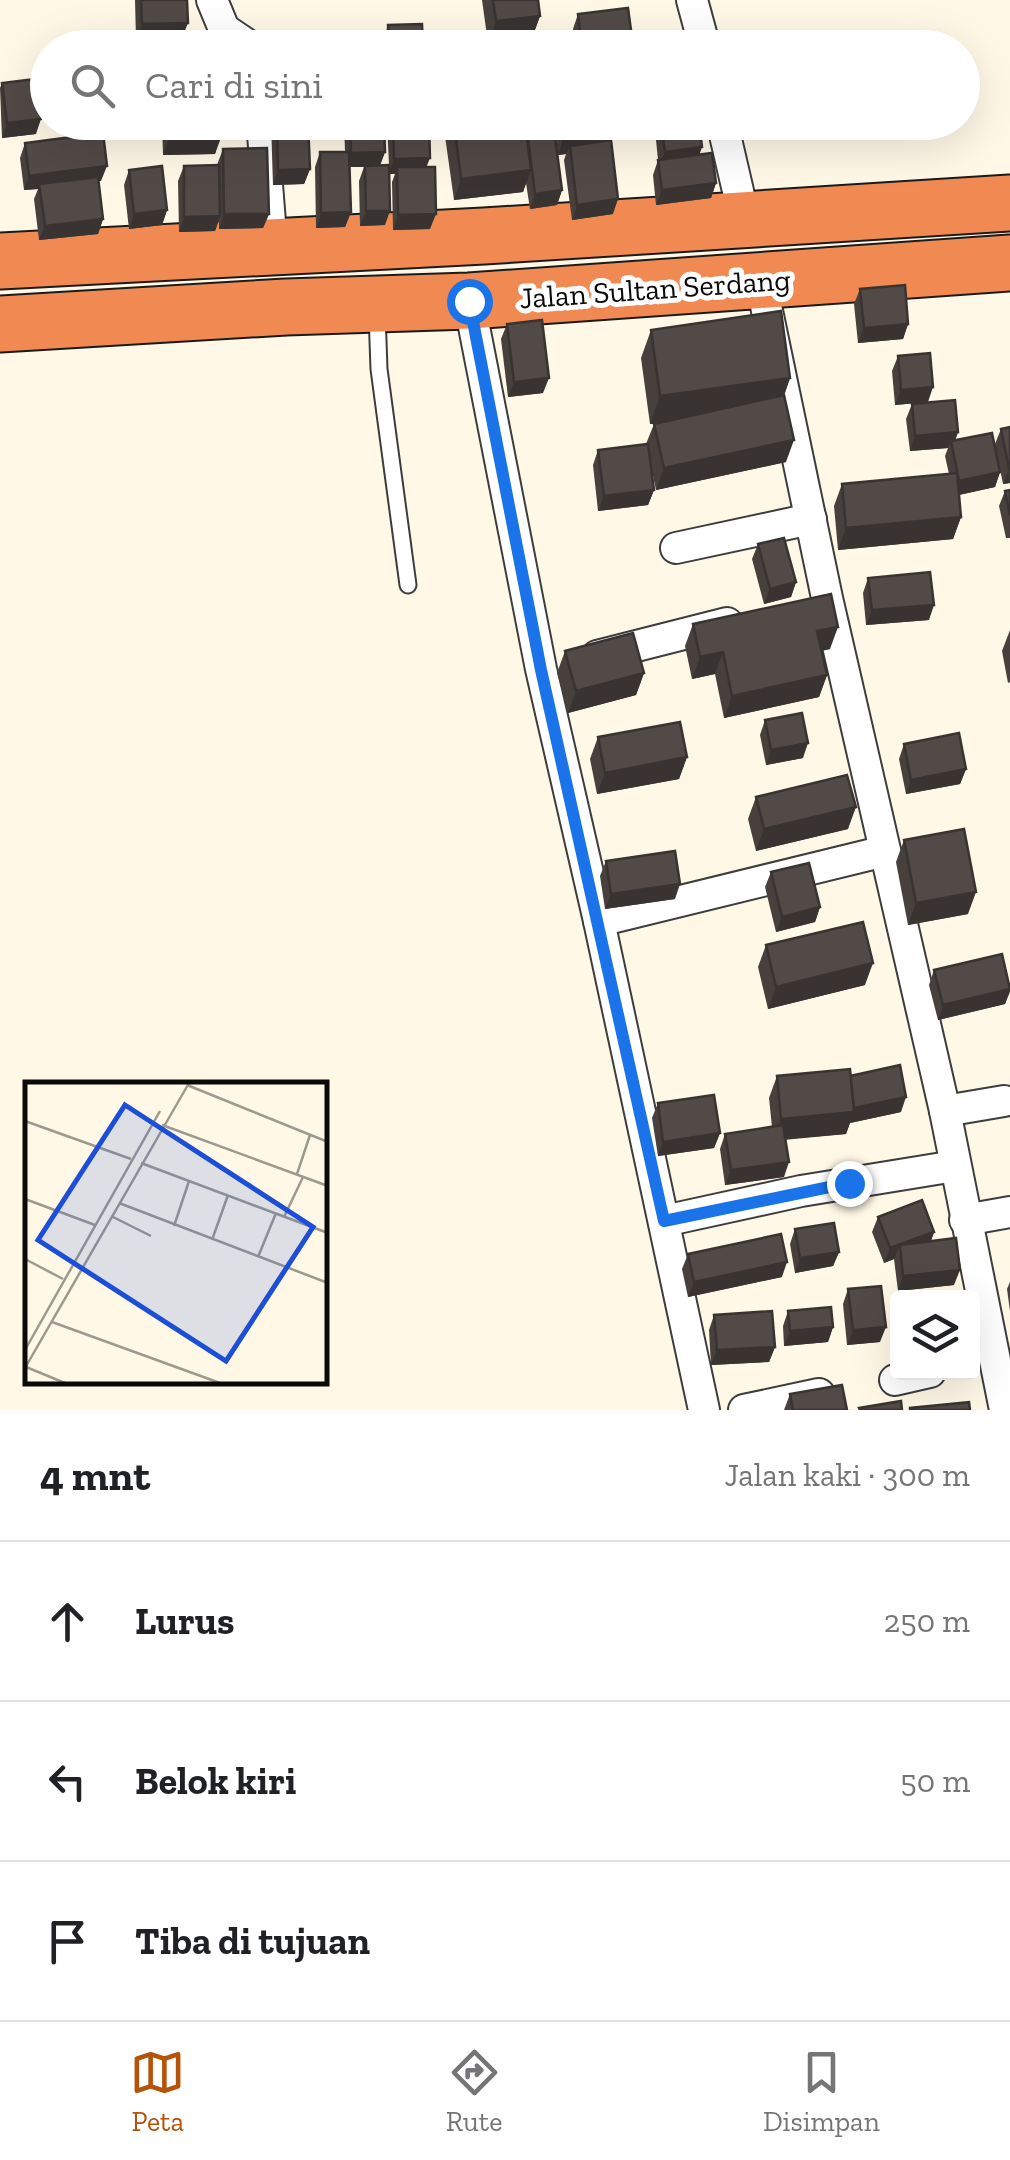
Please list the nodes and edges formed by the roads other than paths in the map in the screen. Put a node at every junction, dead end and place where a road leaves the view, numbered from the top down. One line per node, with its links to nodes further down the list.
1 (212, 0): 3 (street)
2 (692, 0): 4 (street)
3 (225, 30)
4 (700, 30)
5 (263, 140): 9 (street)
6 (726, 140): 8 (street)
7 (1010, 203): 8 (highway)
8 (744, 218): 9 (highway)
9 (272, 247): 10 (highway)
10 (0, 261)
11 (1010, 264): 12 (highway, Jalan Sultan Serdang)
12 (761, 282): 13 (highway, Jalan Sultan Serdang); 16 (street)
13 (469, 301): 14 (highway, Jalan Sultan Serdang); 20 (street)
14 (376, 304): 15 (highway, Jalan Sultan Serdang); 18 (lane)
15 (0, 324)
16 (810, 520): 17 (street); 21 (street)
17 (676, 548)
18 (408, 585)
19 (750, 618): 20 (street)
20 (541, 670): 22 (street)
21 (885, 850): 22 (street); 24 (street)
22 (599, 921): 28 (street)
23 (1004, 1100): 24 (street)
24 (945, 1110): 25 (street)
25 (955, 1166): 27 (street); 28 (street)
26 (1010, 1212): 27 (street)
27 (966, 1220): 29 (street)
28 (664, 1221): 31 (street)
29 (982, 1361): 33 (street)
30 (819, 1394): 32 (street)
31 (704, 1410)
32 (744, 1410)
33 (1005, 1410)

